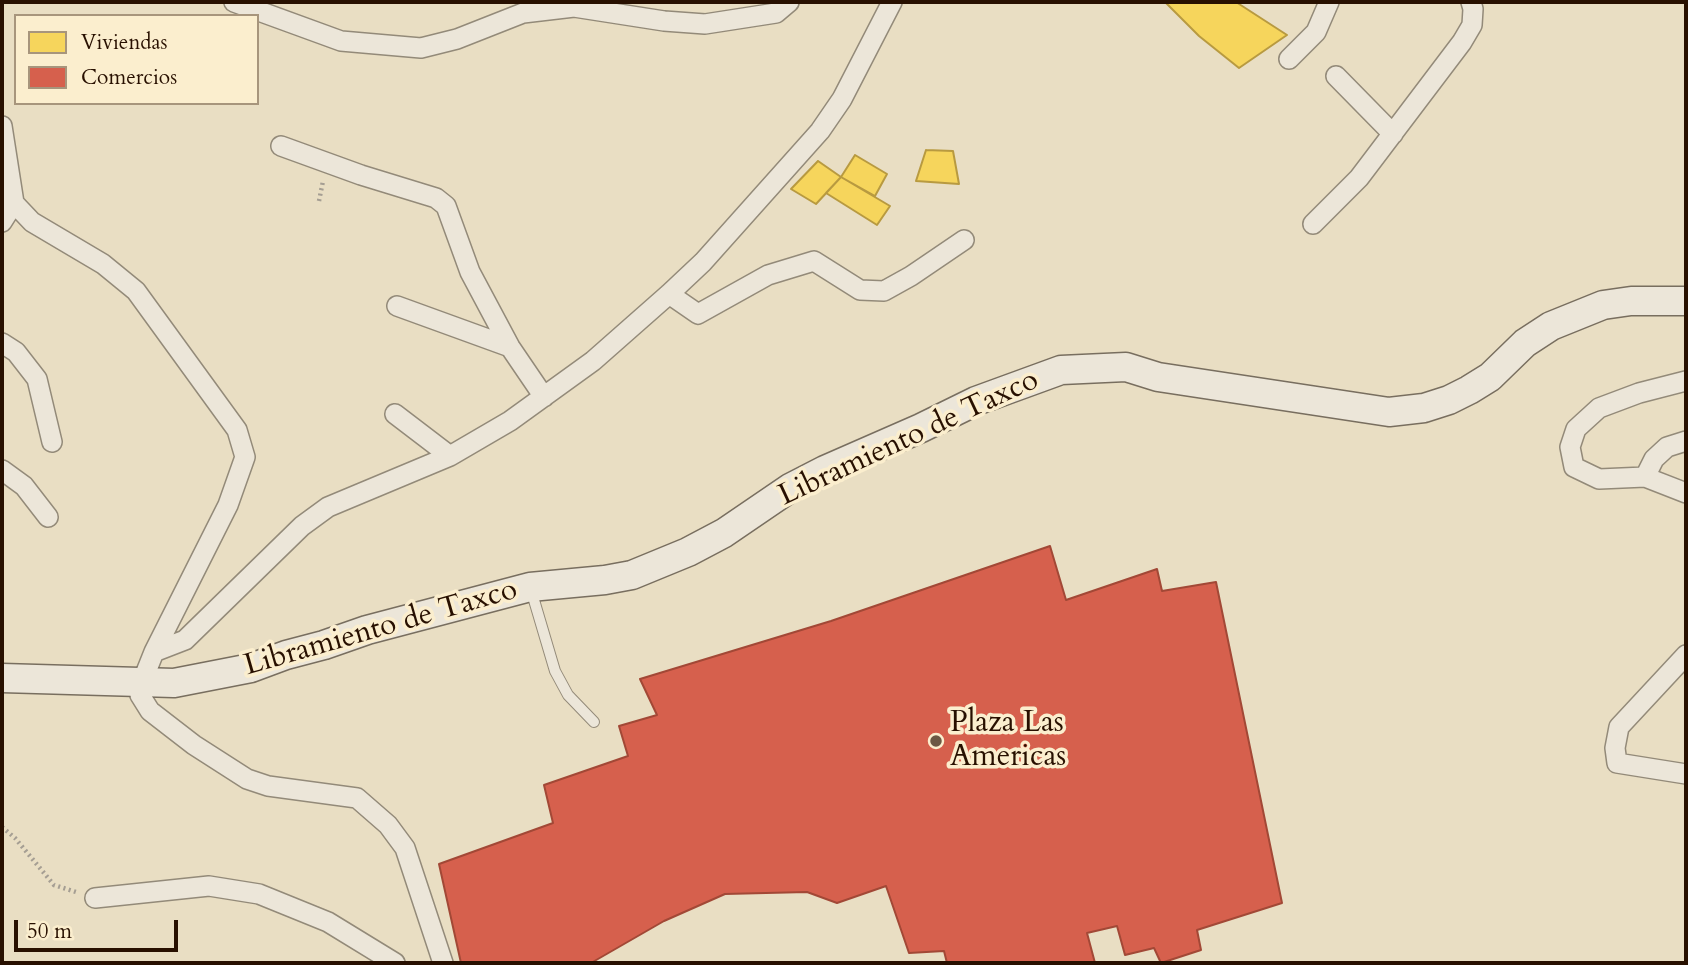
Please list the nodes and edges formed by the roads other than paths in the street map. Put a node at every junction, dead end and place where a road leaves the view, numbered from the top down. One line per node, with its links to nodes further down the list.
1 (234, 2): 5 (street)
2 (892, 2): 15 (street)
3 (1329, 2): 6 (street)
4 (1471, 2): 9 (street)
5 (780, 5)
6 (1289, 59)
7 (1336, 76): 9 (street)
8 (2, 126): 11 (street)
9 (1393, 134): 13 (street)
10 (281, 146): 19 (street)
11 (14, 203): 12 (street); 31 (street)
12 (2, 222)
13 (1313, 224)
14 (964, 240): 15 (street)
15 (669, 294): 21 (street)
16 (1686, 301): 30 (main road, Libramiento de Taxco)
17 (397, 306): 19 (street)
18 (2, 343): 24 (street)
19 (510, 347): 21 (street)
20 (1686, 381): 27 (street)
21 (544, 397): 25 (street)
22 (396, 414): 25 (street)
23 (1686, 441): 27 (street)
24 (52, 442)
25 (450, 456): 31 (street)
26 (2, 470): 29 (street)
27 (1645, 477): 28 (street)
28 (1686, 493)
29 (48, 517)
30 (530, 587): 34 (main road, Libramiento de Taxco); 35 (lane)
31 (155, 652): 34 (street)
32 (1686, 655): 36 (street)
33 (2, 678): 34 (main road, Libramiento de Taxco)
34 (142, 682): 39 (street)
35 (594, 722)
36 (1686, 774)
37 (95, 898): 38 (street)
38 (395, 963)
39 (443, 963)

